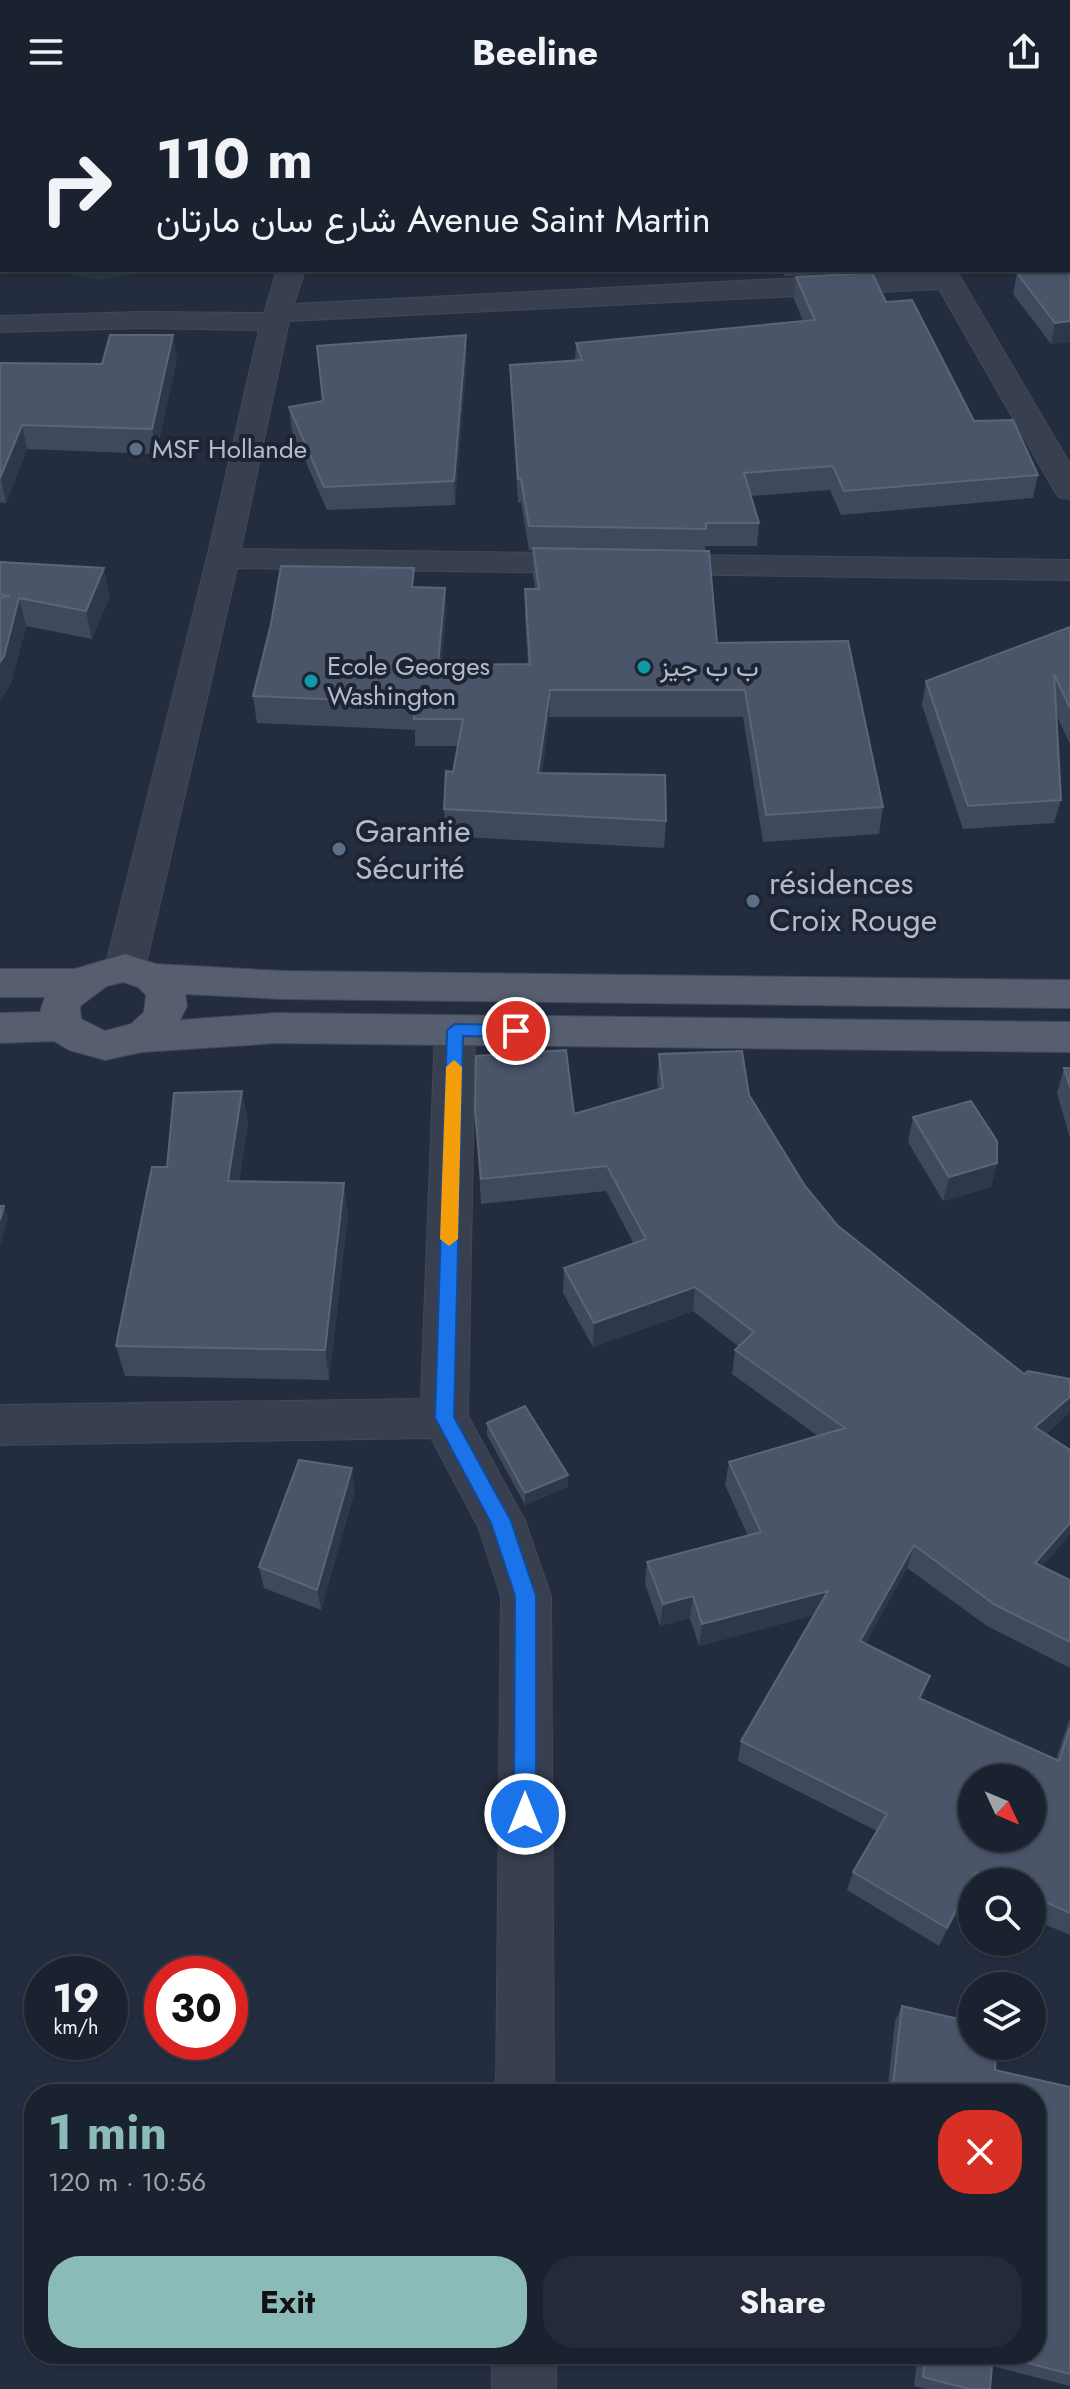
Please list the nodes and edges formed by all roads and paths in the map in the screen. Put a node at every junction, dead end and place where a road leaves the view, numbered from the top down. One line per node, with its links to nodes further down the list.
1 (290, 272): 3 (street)
2 (945, 275): 3 (street); 6 (street)
3 (277, 317): 4 (street); 8 (street)
4 (0, 324)
5 (1070, 422): 6 (street)
6 (1031, 426): 7 (street)
7 (1070, 490)
8 (223, 558): 9 (street); 10 (street)
9 (1070, 570)
10 (140, 973): 12 (main road); 13 (main road); 18 (main road)
11 (0, 983): 12 (main road)
12 (78, 983): 14 (main road)
13 (1070, 994)
14 (64, 1026): 15 (main road); 18 (main road)
15 (0, 1029)
16 (455, 1030): 17 (main road); 18 (main road); 19 (street)
17 (1070, 1037)
18 (139, 1038)
19 (444, 1418): 20 (street); 21 (street)
20 (0, 1425)
21 (525, 2084)
22 (524, 2364): 23 (street)
23 (524, 2389)

